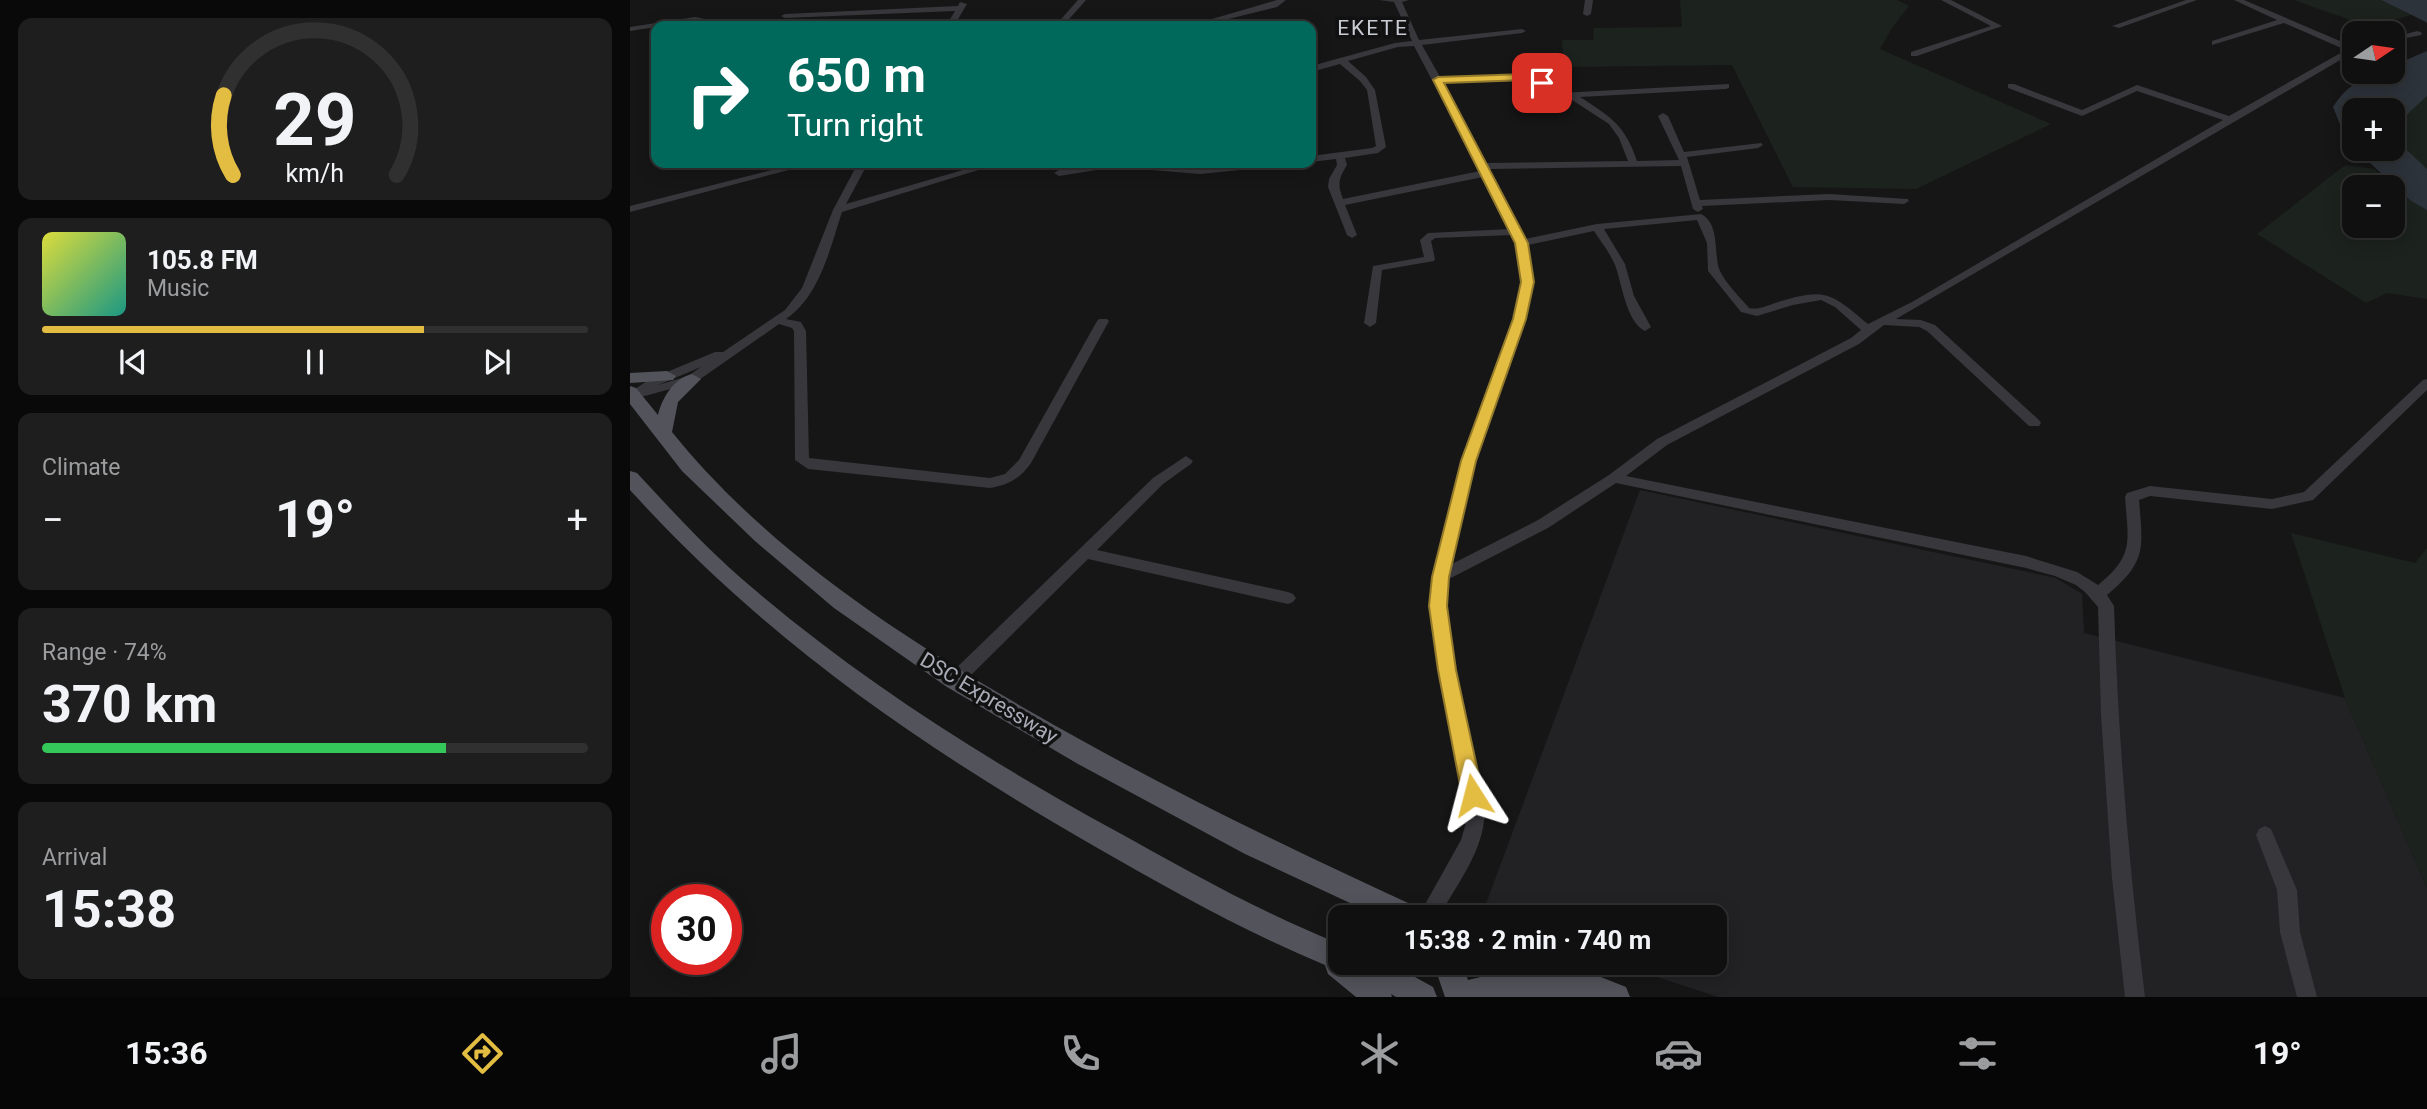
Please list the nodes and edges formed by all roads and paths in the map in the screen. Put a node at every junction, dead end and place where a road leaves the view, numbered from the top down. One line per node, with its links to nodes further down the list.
1 (966, 0): 10 (street)
2 (1082, 0): 17 (street)
3 (1282, 0): 18 (street)
4 (1382, 0): 9 (street)
5 (1589, 0): 11 (street)
6 (1945, 0): 28 (street)
7 (2193, 0): 20 (street)
8 (2238, 0): 13 (street)
9 (1402, 1): 25 (street)
10 (961, 8): 12 (street); 16 (street)
11 (1587, 14)
12 (785, 16)
13 (2284, 20): 26 (street); 27 (street)
14 (682, 21): 15 (street)
15 (702, 21)
16 (953, 21)
17 (1063, 21)
18 (1212, 21)
19 (651, 26): 21 (street)
20 (2116, 26)
21 (630, 29)
22 (1522, 31): 25 (street)
23 (2418, 33): 24 (street)
24 (2405, 36)
25 (1416, 42): 30 (street); 32 (street)
26 (2215, 43)
27 (2342, 44)
28 (1914, 54)
29 (2342, 55): 37 (street)
30 (1341, 60): 31 (street); 39 (street)
31 (1316, 68)
32 (1438, 80): 35 (street); 49 (street)
33 (1726, 86): 35 (street)
34 (2011, 86): 37 (street)
35 (1572, 96): 42 (street)
36 (1662, 116): 41 (street)
37 (2230, 120): 62 (street)
38 (1758, 145): 41 (street)
39 (1340, 155): 40 (street); 52 (street)
40 (1316, 158)
41 (1683, 159): 42 (street); 53 (street)
42 (1634, 165): 49 (street)
43 (790, 168): 54 (street)
44 (860, 168): 55 (street)
45 (979, 168): 55 (street)
46 (1090, 168): 50 (street)
47 (1164, 168): 48 (street)
48 (1222, 168)
49 (1485, 169): 52 (street); 59 (street)
50 (1059, 173)
51 (1904, 201): 53 (street)
52 (1338, 203): 58 (street)
53 (1697, 203): 56 (street)
54 (630, 209)
55 (838, 210): 60 (street)
56 (1701, 217): 57 (street); 65 (street)
57 (1597, 227): 59 (street); 64 (street)
58 (1352, 235)
59 (1519, 237): 63 (street); 77 (street)
60 (779, 321): 61 (street); 66 (street)
61 (1103, 321)
62 (1882, 321): 65 (street); 71 (street)
63 (1370, 323)
64 (1645, 327)
65 (1868, 330): 75 (street)
66 (739, 347): 67 (street); 68 (street)
67 (667, 376): 70 (main road)
68 (692, 379): 70 (street); 72 (main road)
69 (2427, 383): 78 (street)
70 (631, 393): 72 (main road, DSC Expressway)
71 (2034, 423)
72 (663, 432): 80 (main road, DSC Expressway)
73 (1186, 461): 76 (street)
74 (630, 478): 84 (main road)
75 (1614, 478): 77 (street); 78 (street)
76 (1088, 553): 79 (street); 80 (street)
77 (1440, 577): 83 (street)
78 (2099, 593): 94 (street)
79 (1288, 598)
80 (955, 680): 82 (main road, DSC Expressway)
81 (2265, 835): 95 (street)
82 (1384, 905)
83 (1434, 905)
84 (1328, 954)
85 (1353, 975): 90 (main road)
86 (1384, 975): 91 (main road)
87 (1452, 975): 92 (main road)
88 (1559, 975): 89 (main road)
89 (1579, 983): 92 (main road); 93 (main road)
90 (1378, 997)
91 (1423, 997)
92 (1460, 997)
93 (1616, 997)
94 (2135, 997)
95 (2306, 997)

